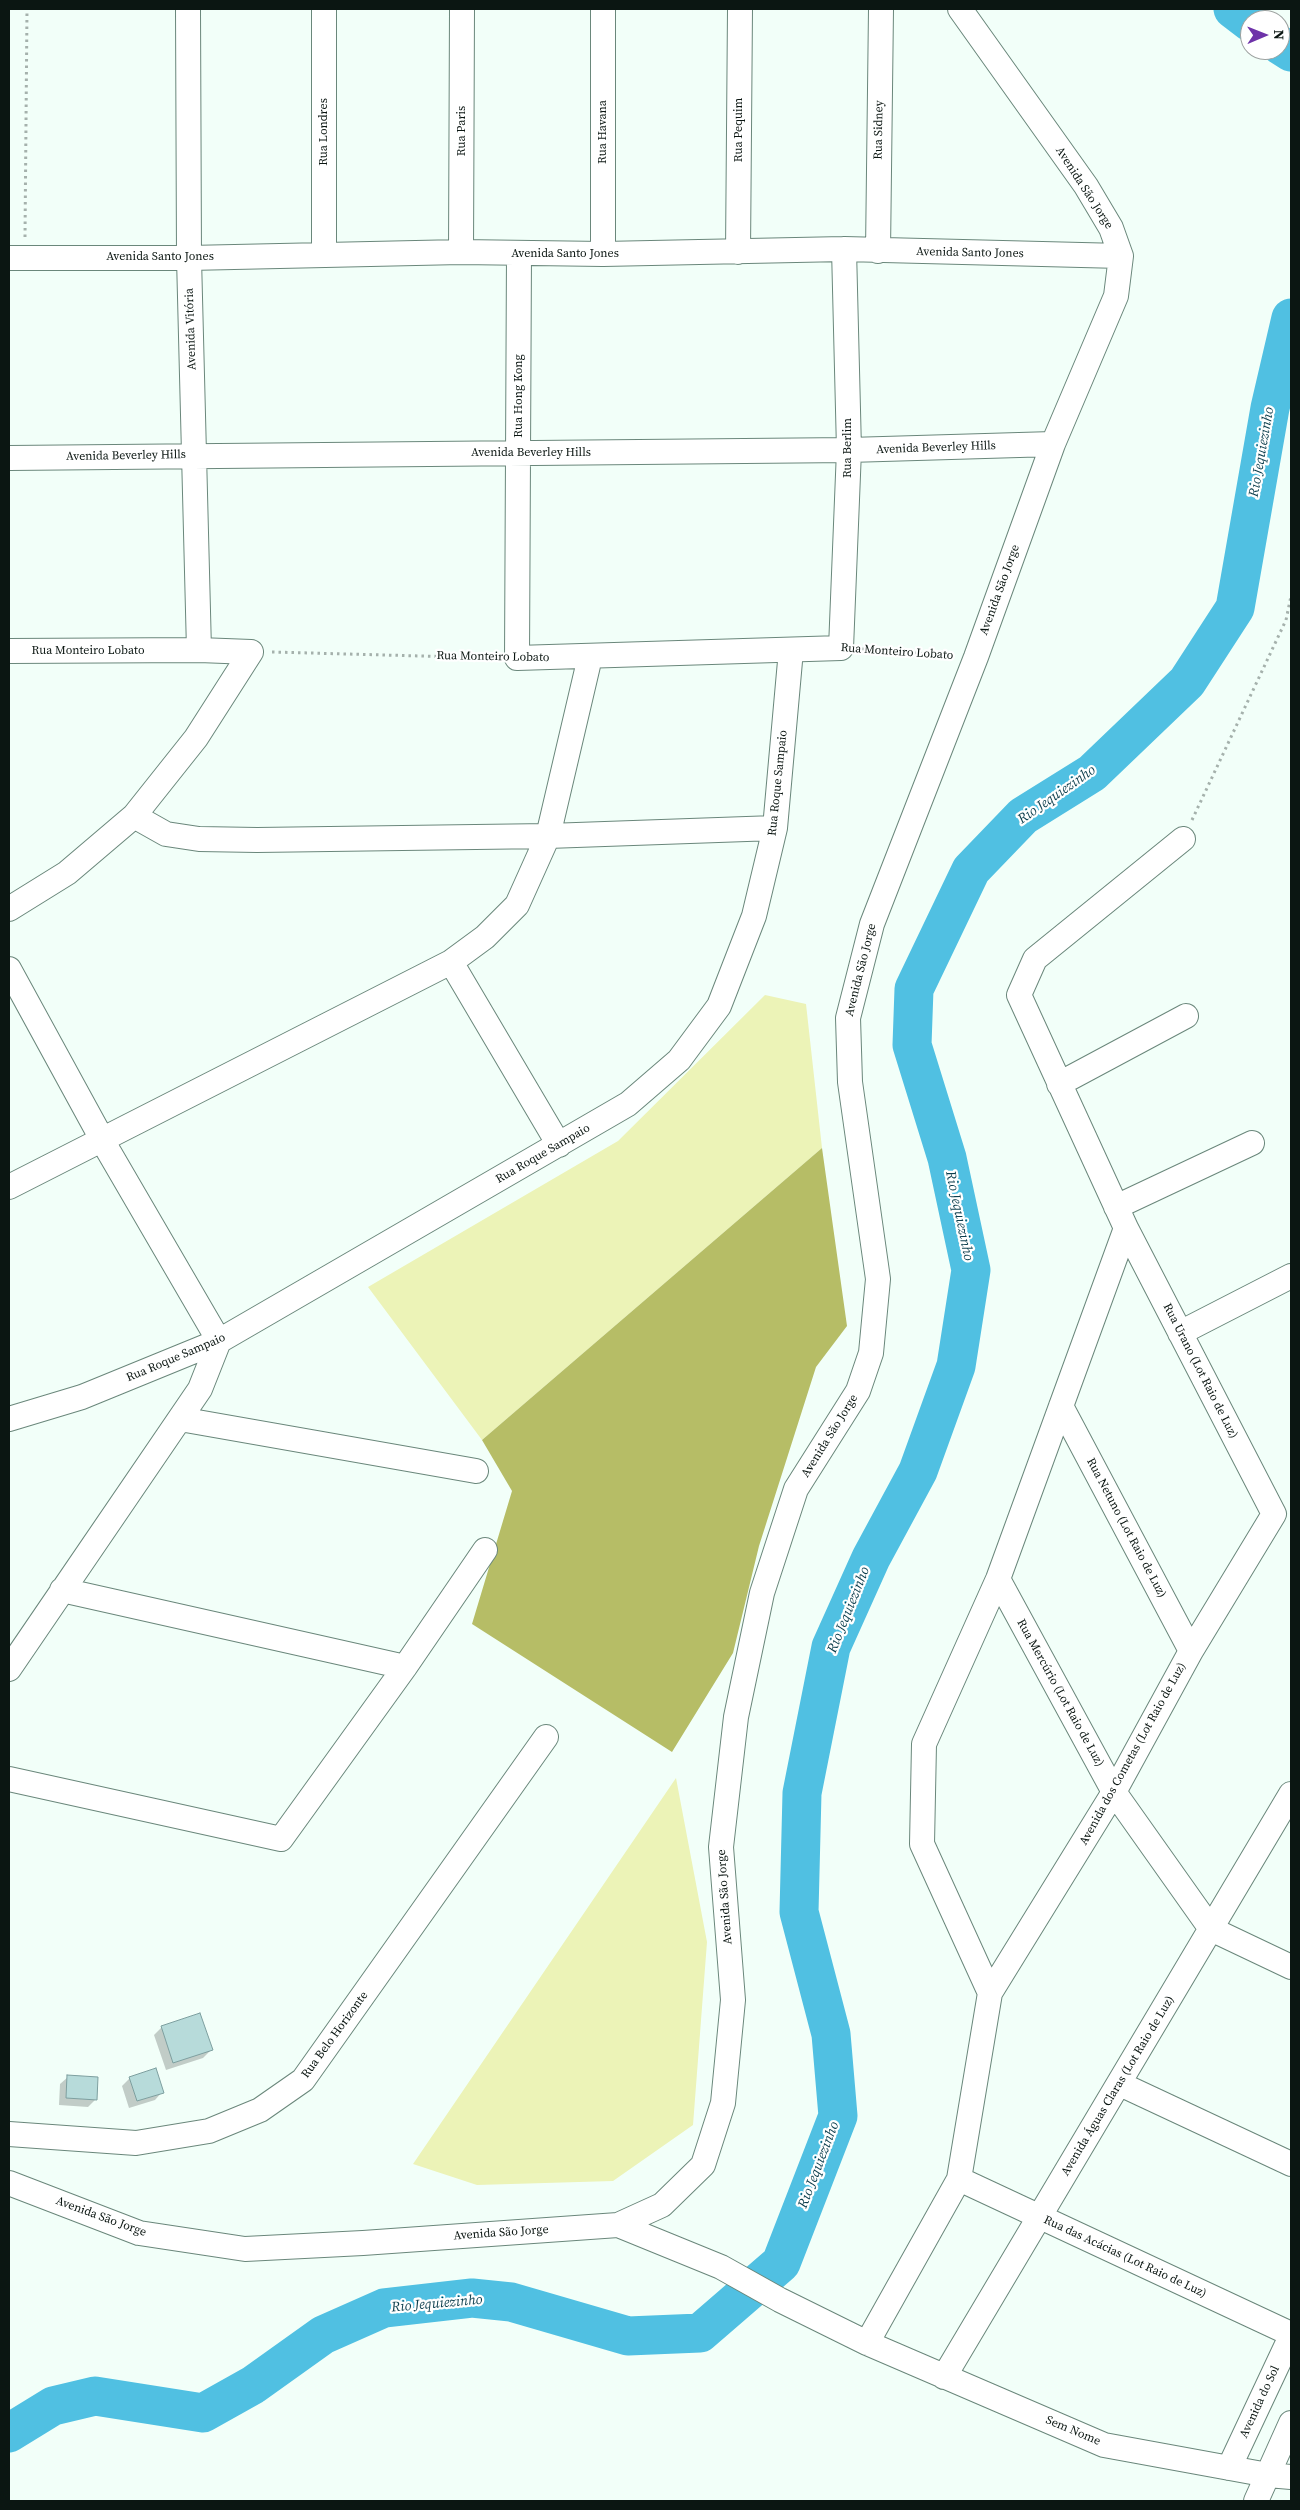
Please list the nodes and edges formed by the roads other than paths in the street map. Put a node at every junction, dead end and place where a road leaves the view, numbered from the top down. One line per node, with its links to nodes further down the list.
1 (188, 9): 17 (street, Avenida Vitória)
2 (324, 9): 14 (street, Rua Londres)
3 (462, 9): 9 (street, Rua Paris)
4 (602, 9): 13 (street, Rua Havana)
5 (740, 9): 10 (street, Rua Pequim)
6 (881, 9): 11 (street, Rua Sidney)
7 (960, 9): 15 (street, Avenida São Jorge)
8 (844, 249): 10 (street, Avenida Santo Jones); 11 (street, Avenida Santo Jones); 19 (street, Rua Berlim)
9 (461, 252): 12 (street, Avenida Santo Jones); 14 (street, Avenida Santo Jones)
10 (738, 252): 13 (street, Avenida Santo Jones)
11 (878, 252): 15 (street, Avenida Santo Jones)
12 (520, 254): 13 (street, Avenida Santo Jones); 20 (street, Rua Hong Kong)
13 (603, 254)
14 (324, 255): 17 (street, Avenida Santo Jones)
15 (1121, 256): 18 (street, Avenida São Jorge)
16 (17, 258): 17 (street, Avenida Santo Jones)
17 (189, 258): 21 (street, Avenida Vitória)
18 (1053, 444): 19 (street, Avenida Beverley Hills); 70 (street, Avenida São Jorge)
19 (849, 450): 20 (street, Avenida Beverley Hills); 23 (street, Rua Berlim)
20 (519, 453): 21 (street, Avenida Beverley Hills); 28 (street, Rua Hong Kong)
21 (195, 455): 22 (street, Avenida Beverley Hills); 24 (street, Avenida Vitória)
22 (9, 458)
23 (841, 648): 25 (street, Rua Monteiro Lobato)
24 (199, 650): 26 (street, Rua Monteiro Lobato); 29 (street, Rua Monteiro Lobato)
25 (791, 650): 27 (street, Rua Monteiro Lobato); 30 (street, Rua Roque Sampaio)
26 (9, 651)
27 (590, 657): 28 (street, Rua Monteiro Lobato); 31 (street)
28 (517, 658)
29 (134, 816): 31 (street); 33 (street)
30 (775, 828): 31 (street); 40 (street, Rua Roque Sampaio)
31 (548, 836): 34 (street)
32 (1183, 839): 37 (street, Rua Urano (Lot Raio de Luz))
33 (9, 909)
34 (451, 962): 38 (street); 40 (street)
35 (9, 969): 38 (street)
36 (1186, 1016): 37 (street)
37 (1059, 1084): 42 (street, Rua Urano (Lot Raio de Luz))
38 (103, 1140): 41 (street); 45 (street)
39 (1252, 1142): 42 (street)
40 (559, 1145): 45 (street, Rua Roque Sampaio)
41 (9, 1187)
42 (1121, 1217): 44 (street, Rua Urano (Lot Raio de Luz)); 46 (street)
43 (1291, 1276): 44 (street)
44 (1180, 1333): 50 (street, Rua Urano (Lot Raio de Luz))
45 (220, 1341): 47 (street, Rua Roque Sampaio); 48 (street)
46 (1061, 1406): 52 (street); 54 (street, Rua Netuno (Lot Raio de Luz))
47 (9, 1418)
48 (180, 1419): 49 (street); 53 (street)
49 (476, 1471)
50 (1274, 1514): 54 (street, Avenida dos Cometas (Lot Raio de Luz))
51 (485, 1550): 55 (street)
52 (998, 1579): 59 (street, Rua Mercúrio (Lot Raio de Luz)); 63 (street)
53 (62, 1590): 55 (street); 56 (street)
54 (1191, 1651): 59 (street, Avenida dos Cometas (Lot Raio de Luz))
55 (406, 1667): 58 (street)
56 (9, 1669)
57 (546, 1737): 65 (street, Rua Belo Horizonte)
58 (9, 1779)
59 (1114, 1792): 61 (street, Rua Mercúrio (Lot Raio de Luz)); 63 (street, Avenida dos Cometas (Lot Raio de Luz))
60 (1290, 1798): 61 (street, Avenida Águas Claras (Lot Raio de Luz))
61 (1211, 1929): 62 (street); 64 (street, Avenida Águas Claras (Lot Raio de Luz))
62 (1291, 1967)
63 (990, 1993): 67 (street)
64 (1120, 2084): 66 (street); 69 (street, Avenida Águas Claras (Lot Raio de Luz))
65 (9, 2134)
66 (1291, 2164)
67 (959, 2179): 69 (street, Rua das Acácias (Lot Raio de Luz)); 72 (street)
68 (9, 2183): 70 (street, Avenida São Jorge)
69 (1041, 2217): 71 (street, Rua das Acácias (Lot Raio de Luz)); 73 (street, Avenida Águas Claras (Lot Raio de Luz))
70 (618, 2225): 72 (street, Sem Nome)
71 (1291, 2335): 75 (street, Avenida do Sol)
72 (867, 2343): 73 (street, Sem Nome)
73 (944, 2377): 75 (street, Sem Nome)
74 (1291, 2423): 76 (street)
75 (1229, 2468): 76 (street, Sem Nome)
76 (1268, 2475): 77 (street, Sem Nome); 78 (street)
77 (1291, 2477)
78 (1256, 2501)

